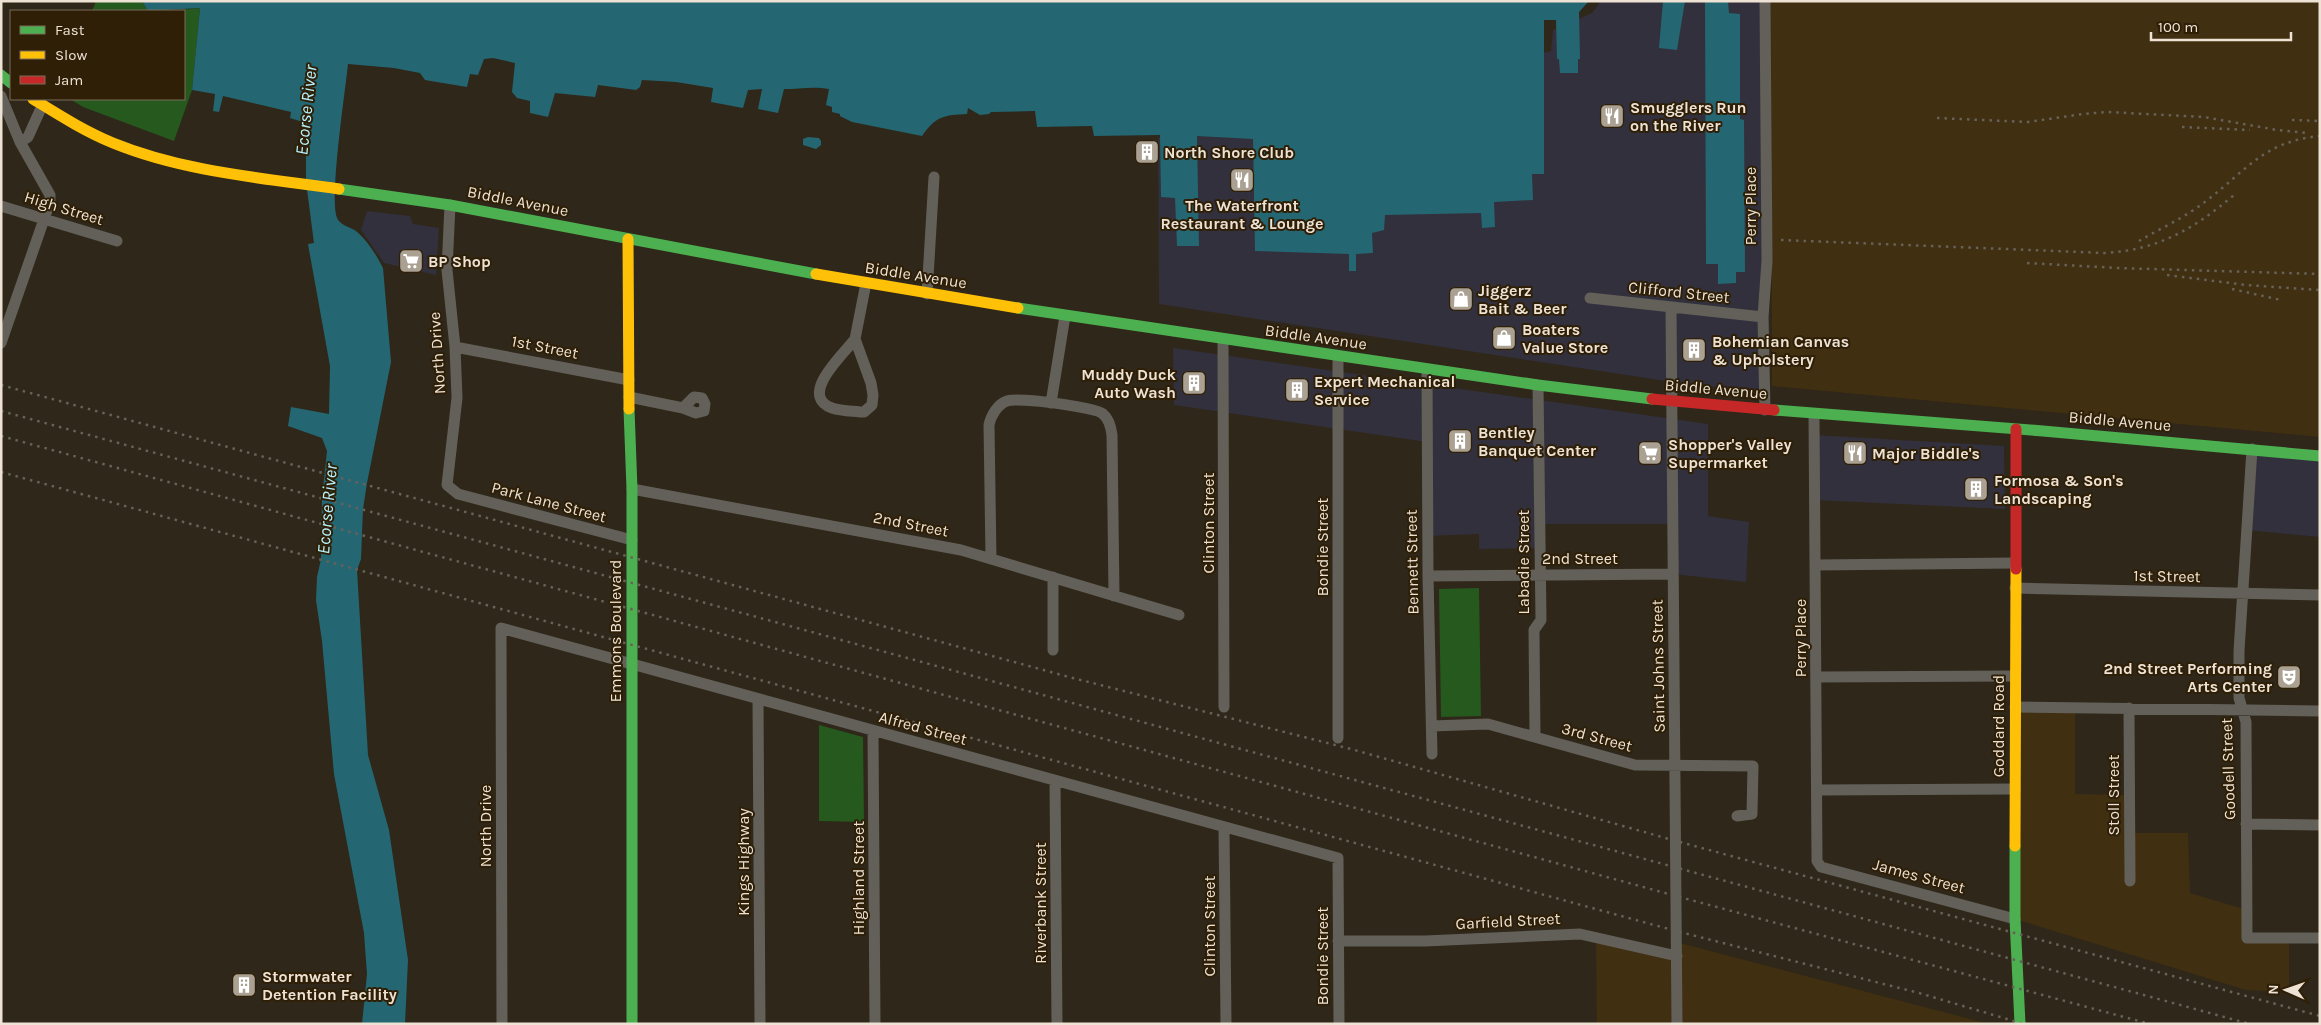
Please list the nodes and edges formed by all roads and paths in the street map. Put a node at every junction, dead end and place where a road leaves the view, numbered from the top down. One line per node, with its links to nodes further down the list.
1 (1765, 1): 17 (street, Perry Place)
2 (1, 96): 5 (street)
3 (33, 100): 4 (main road, Biddle Avenue)
4 (42, 106): 5 (street); 7 (main road, Biddle Avenue)
5 (20, 142): 9 (street)
6 (934, 177): 13 (street)
7 (450, 204): 10 (main road, Biddle Avenue); 21 (street, North Drive)
8 (1, 206): 9 (street, High Street)
9 (44, 220): 11 (street, High Street); 20 (street)
10 (628, 239): 12 (main road, Biddle Avenue); 24 (main road, Emmons Boulevard)
11 (117, 241)
12 (866, 283): 13 (main road, Biddle Avenue); 18 (street)
13 (927, 294): 16 (main road, Biddle Avenue)
14 (1590, 298): 15 (street, Clifford Street)
15 (1671, 308): 17 (street, Clifford Street); 27 (street, Saint Johns Street)
16 (1065, 316): 19 (main road, Biddle Avenue); 28 (street)
17 (1763, 317): 30 (street, Perry Place)
18 (856, 339): 18 (street)
19 (1223, 340): 22 (main road, Biddle Avenue); 56 (street, Clinton Street)
20 (1, 343)
21 (455, 347): 24 (street, 1st Street); 36 (street, North Drive)
22 (1338, 356): 23 (main road, Biddle Avenue); 64 (street, Bondie Street)
23 (1427, 369): 25 (main road, Biddle Avenue); 43 (street, Bennett Street)
24 (629, 380): 26 (main road, Emmons Boulevard)
25 (1538, 385): 27 (main road, Biddle Avenue); 42 (street, Labadie Street)
26 (629, 397): 29 (street); 35 (main road, Emmons Boulevard)
27 (1672, 402): 30 (main road, Biddle Avenue); 41 (street, Saint Johns Street)
28 (1051, 403): 38 (street); 48 (street)
29 (683, 408)
30 (1765, 410): 31 (main road, Biddle Avenue)
31 (1814, 414): 32 (main road, Biddle Avenue); 40 (street, Perry Place)
32 (2016, 429): 33 (main road, Biddle Avenue); 39 (main road, Goddard Road)
33 (2252, 449): 34 (main road, Biddle Avenue); 46 (street, Goodell Street)
34 (2320, 456)
35 (632, 489): 37 (main road, Emmons Boulevard); 38 (street, 2nd Street)
36 (458, 494): 37 (street, Park Lane Street)
37 (632, 540): 52 (main road, Emmons Boulevard)
38 (991, 559): 44 (street, 2nd Street)
39 (2015, 563): 40 (street); 45 (main road, Goddard Road)
40 (1815, 564): 54 (street, Perry Place)
41 (1673, 574): 42 (street, 2nd Street); 66 (street, Saint Johns Street)
42 (1540, 575): 43 (street, 2nd Street); 63 (street, Labadie Street)
43 (1428, 576): 61 (street, Bennett Street)
44 (1053, 578): 48 (street, 2nd Street); 51 (street)
45 (2015, 588): 46 (street, 1st Street); 53 (main road, Goddard Road)
46 (2243, 594): 47 (street, 1st Street); 59 (street, Goodell Street)
47 (2320, 595)
48 (1114, 596): 49 (street, 2nd Street)
49 (1179, 615)
50 (501, 628): 52 (street, Alfred Street); 81 (street, North Drive)
51 (1053, 650)
52 (631, 665): 55 (street, Alfred Street); 82 (main road, Emmons Boulevard)
53 (2014, 676): 54 (street); 57 (main road, Goddard Road)
54 (1816, 677): 69 (street, Perry Place)
55 (758, 700): 62 (street, Alfred Street); 83 (street, Kings Highway)
56 (1224, 707)
57 (2015, 707): 58 (street); 68 (main road, Goddard Road)
58 (2129, 708): 59 (street); 76 (street, Stoll Street)
59 (2242, 709): 60 (street); 71 (street, Goodell Street)
60 (2320, 710)
61 (1432, 726): 63 (street, 3rd Street); 65 (street, Bennett Street)
62 (873, 732): 67 (street, Alfred Street); 84 (street, Highland Street)
63 (1535, 737): 66 (street, 3rd Street)
64 (1338, 738)
65 (1432, 754)
66 (1675, 765): 70 (street, 3rd Street); 80 (street, Saint Johns Street)
67 (1055, 781): 73 (street, Alfred Street); 85 (street, Riverbank Street)
68 (2015, 789): 69 (street); 77 (main road, Goddard Road)
69 (1817, 790): 75 (street, Perry Place)
70 (1738, 816)
71 (2246, 824): 72 (street); 78 (street, Goodell Street)
72 (2320, 825)
73 (1224, 827): 74 (street, Alfred Street); 86 (street, Clinton Street)
74 (1338, 858): 79 (street, Bondie Street)
75 (1817, 861): 77 (street, James Street)
76 (2130, 881)
77 (2015, 919): 89 (main road, Goddard Road)
78 (2320, 938)
79 (1338, 941): 80 (street, Garfield Street); 87 (street, Bondie Street)
80 (1676, 956): 88 (street, Saint Johns Street)
81 (502, 1024)
82 (632, 1024)
83 (760, 1024)
84 (875, 1024)
85 (1057, 1024)
86 (1226, 1024)
87 (1339, 1024)
88 (1677, 1024)
89 (2020, 1024)

